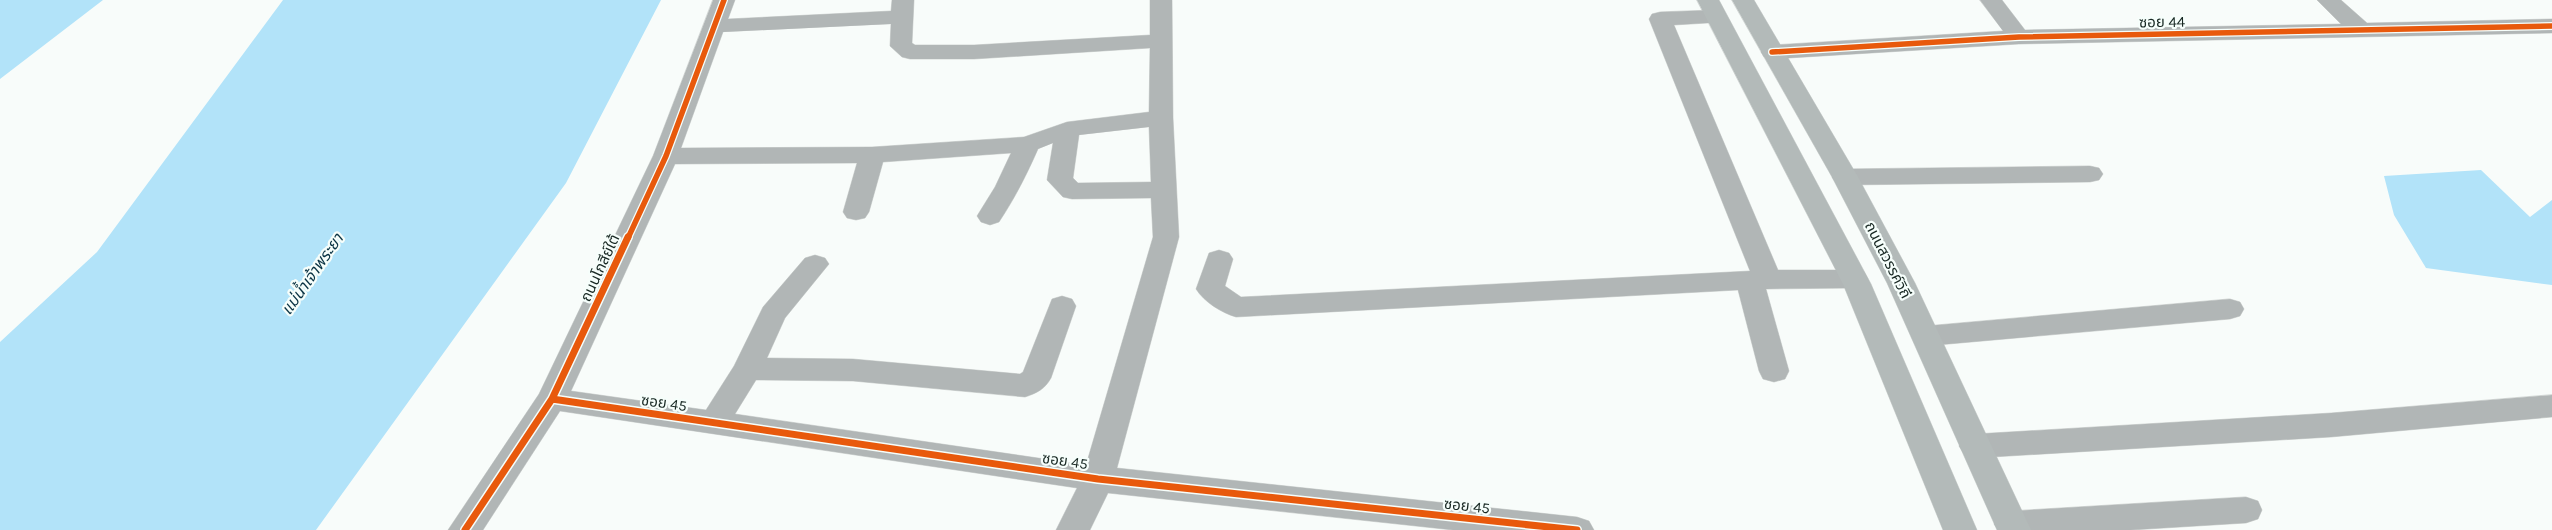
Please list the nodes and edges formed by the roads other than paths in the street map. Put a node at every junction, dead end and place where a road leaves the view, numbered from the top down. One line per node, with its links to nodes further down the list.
1 (724, 0): 8 (street, ถนนโกสีย์ใต้)
2 (1161, 0): 12 (street)
3 (1743, 0): 13 (main road, ถนนสวรรค์วิถี)
4 (1990, 0): 11 (street)
5 (2328, 0): 10 (street)
6 (903, 8): 8 (street); 12 (street)
7 (1712, 8): 26 (main road); 27 (street)
8 (714, 26): 18 (street, ถนนโกสีย์ใต้)
9 (2552, 26): 10 (street, ซอย 44)
10 (2363, 32): 11 (street, ซอย 44)
11 (2019, 38): 13 (street, ซอย 44)
12 (1161, 41): 14 (street)
13 (1772, 52): 20 (main road, ถนนสวรรค์วิถี)
14 (1161, 118): 15 (street); 21 (street)
15 (1067, 130): 16 (street); 21 (street)
16 (1028, 144): 17 (street); 23 (street)
17 (872, 155): 18 (street); 22 (street)
18 (666, 156): 33 (street, ถนนโกสีย์ใต้)
19 (2090, 174): 20 (street)
20 (1845, 177): 30 (main road, ถนนสวรรค์วิถี)
21 (1164, 190): 37 (street)
22 (856, 212)
23 (990, 216)
24 (1219, 259): 27 (street)
25 (815, 264): 31 (street)
26 (1854, 279): 27 (street); 44 (main road)
27 (1759, 280): 32 (street)
28 (1062, 306): 31 (street)
29 (2230, 309): 30 (street)
30 (1926, 336): 36 (main road, ถนนสวรรค์วิถี)
31 (746, 368): 35 (street)
32 (1774, 371)
33 (552, 399): 35 (street, ซอย 45); 41 (street, ถนนโกสีย์ใต้)
34 (2552, 406): 36 (street)
35 (714, 422): 37 (street, ซอย 45)
36 (1975, 446): 40 (main road, ถนนสวรรค์วิถี)
37 (1098, 478): 42 (street); 43 (street, ซอย 45)
38 (2246, 510): 39 (street)
39 (2078, 525): 40 (street)
40 (2012, 527)
41 (465, 530)
42 (1074, 530)
43 (1577, 530)
44 (1960, 530)

